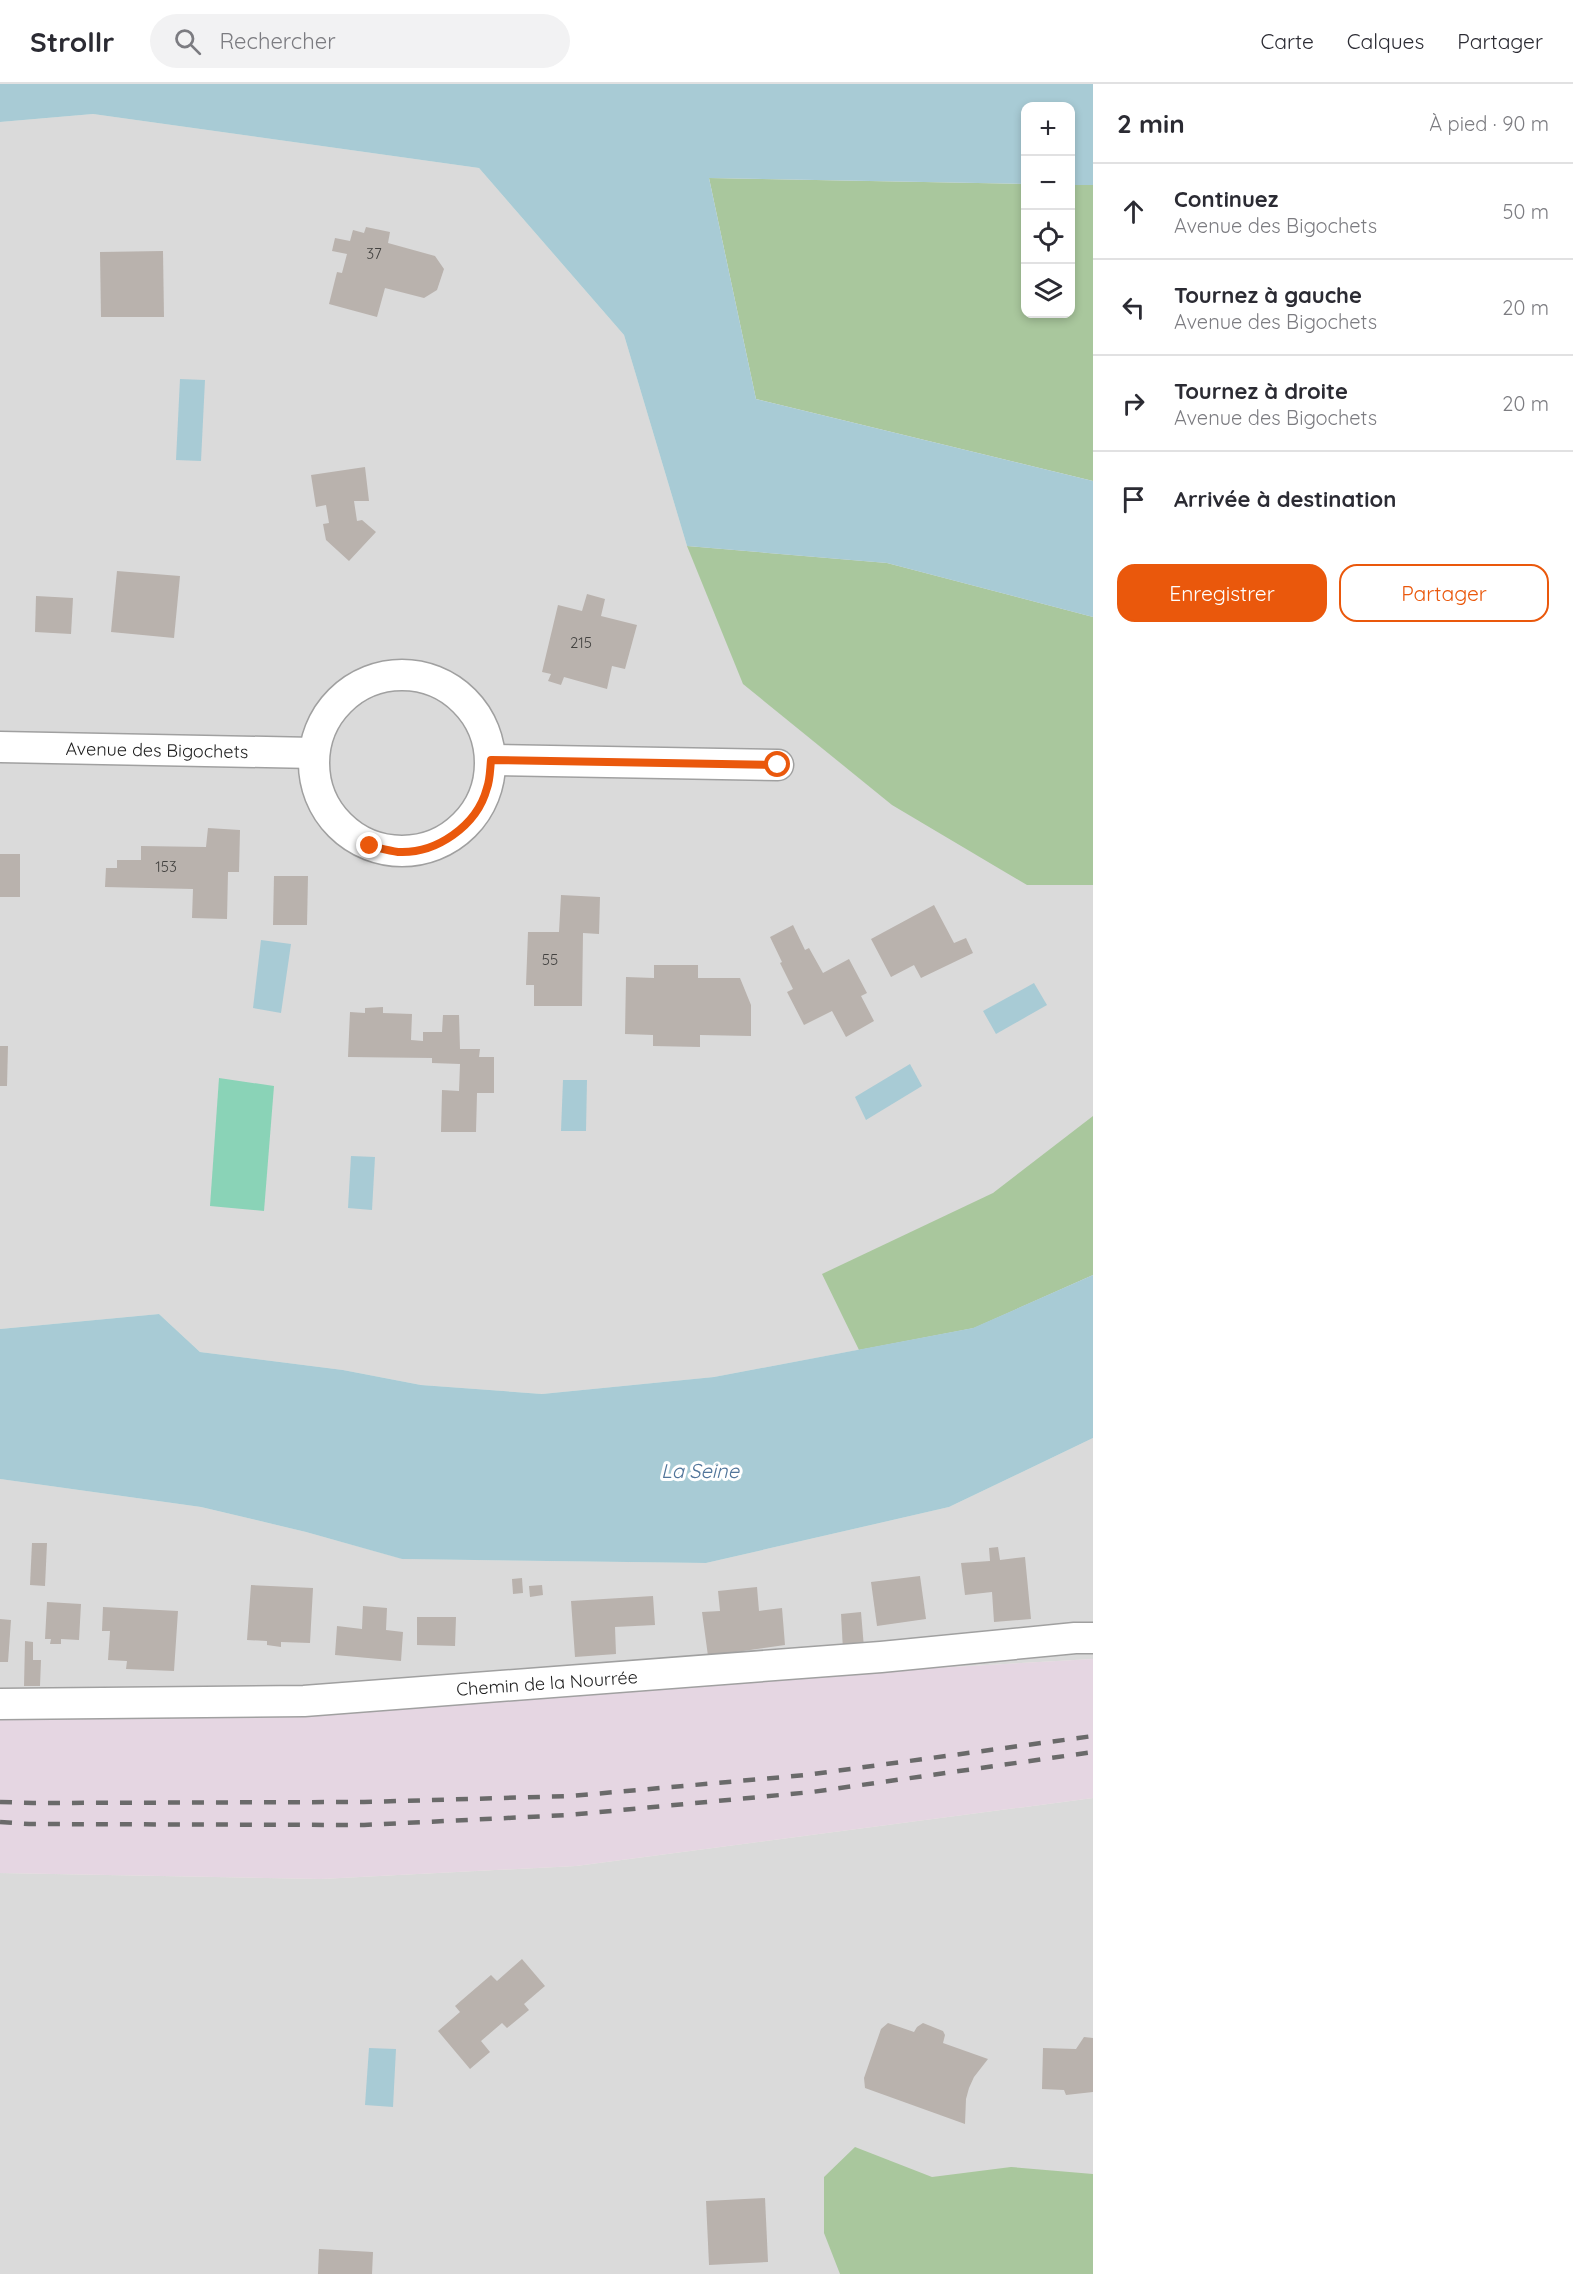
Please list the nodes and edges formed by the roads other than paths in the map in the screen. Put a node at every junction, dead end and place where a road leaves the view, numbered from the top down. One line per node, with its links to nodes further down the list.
1 (0, 747): 2 (street, Avenue des Bigochets)
2 (314, 753): 3 (street); 3 (street)
3 (491, 760): 4 (street)
4 (778, 765)
5 (1093, 1638): 6 (street, Chemin de la Nourrée)
6 (0, 1704)

